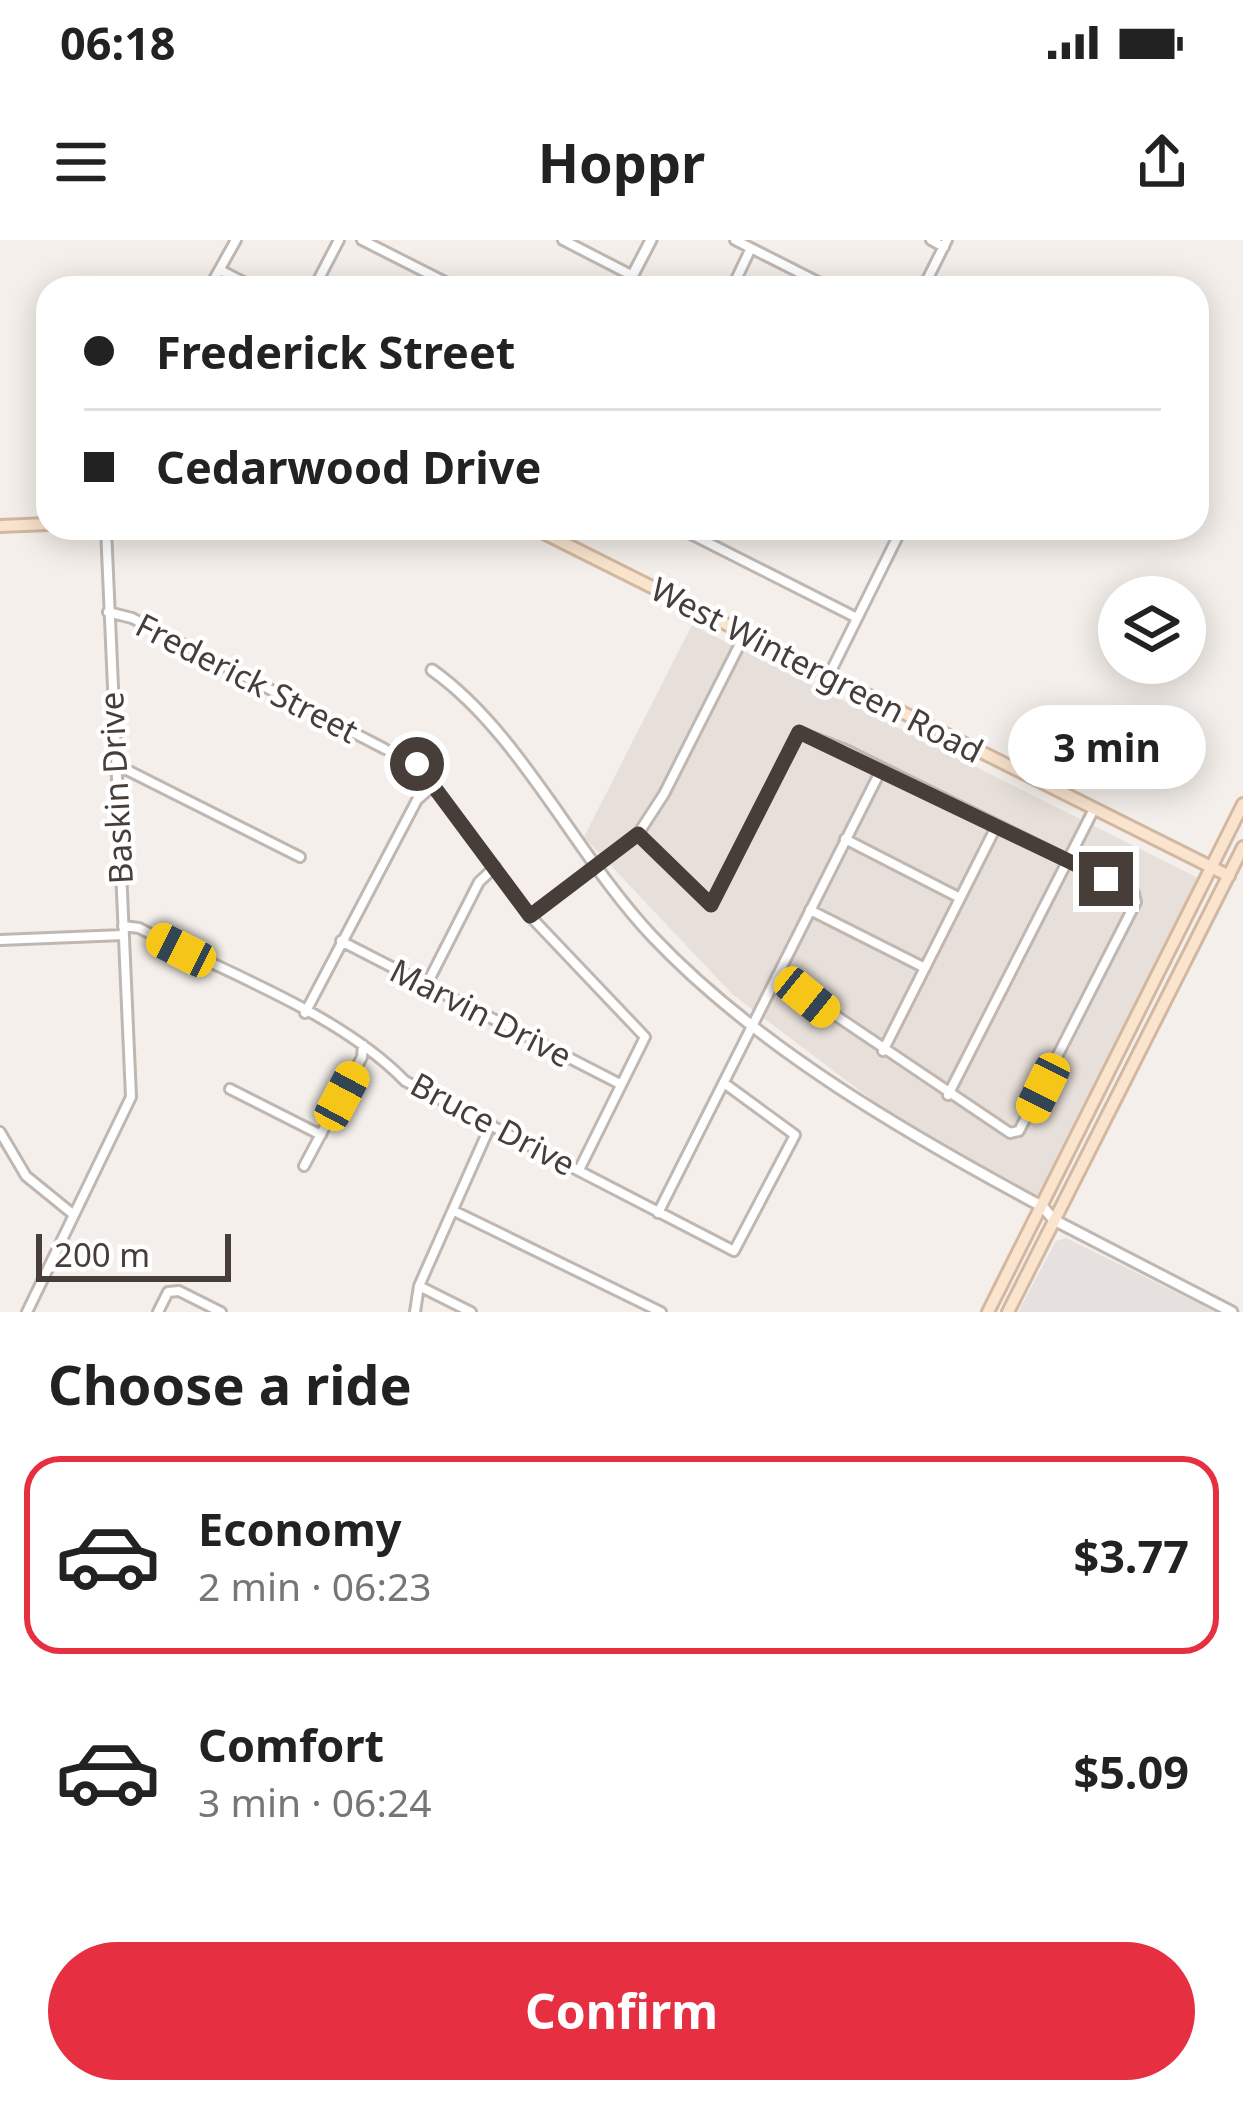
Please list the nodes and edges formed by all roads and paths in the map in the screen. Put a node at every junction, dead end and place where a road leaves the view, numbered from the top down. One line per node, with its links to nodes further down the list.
1 (236, 240): 10 (street)
2 (339, 240): 13 (street)
3 (362, 240): 14 (street)
4 (562, 240): 15 (street)
5 (650, 240): 15 (street)
6 (734, 240): 9 (street)
7 (931, 240): 8 (street)
8 (945, 243): 18 (street)
9 (751, 248): 16 (street); 17 (street)
10 (220, 270): 11 (street); 12 (street)
11 (216, 276)
12 (232, 276)
13 (320, 276)
14 (433, 276)
15 (633, 276)
16 (738, 276)
17 (806, 276)
18 (929, 276)
19 (36, 524): 20 (main road)
20 (0, 526)
21 (106, 540): 25 (street, Baskin Drive)
22 (557, 540): 27 (main road, West Wintergreen Road)
23 (703, 540): 26 (street)
24 (892, 540): 26 (street)
25 (108, 612): 30 (street, Baskin Drive); 32 (street, Frederick Street)
26 (857, 618): 29 (street)
27 (745, 634): 29 (main road, West Wintergreen Road); 36 (street)
28 (432, 670): 43 (street)
29 (829, 676): 34 (main road, West Wintergreen Road)
30 (115, 764): 39 (street); 48 (street, Baskin Drive)
31 (882, 768): 35 (street); 36 (street); 37 (street)
32 (435, 784): 41 (street, Frederick Street); 50 (street)
33 (1243, 804): 42 (main road)
34 (1094, 808): 40 (street); 42 (main road, West Wintergreen Road)
35 (997, 825): 40 (street); 45 (street)
36 (638, 834): 43 (street)
37 (845, 839): 45 (street); 46 (street)
38 (1243, 847): 44 (main road)
39 (300, 857)
40 (1068, 860): 61 (street); 61 (street)
41 (496, 867): 47 (street, Frederick Street); 53 (street)
42 (1213, 868): 44 (main road, West Wintergreen Road); 67 (main road)
43 (594, 871): 47 (street); 55 (street)
44 (1229, 876): 71 (main road)
45 (960, 898): 51 (street)
46 (810, 910): 51 (street); 52 (street)
47 (530, 916): 59 (street, Frederick Street)
48 (123, 930): 49 (street, Bruce Drive); 54 (street, Bruce Drive); 70 (street, Baskin Drive)
49 (0, 940)
50 (341, 941): 53 (street, Marvin Drive); 54 (street)
51 (925, 968): 57 (street)
52 (777, 976): 55 (street); 57 (street)
53 (426, 986): 59 (street, Marvin Drive)
54 (305, 1013): 56 (street, Bruce Drive)
55 (753, 1022): 58 (street); 67 (street)
56 (364, 1045): 62 (street, Bruce Drive); 64 (street)
57 (883, 1051): 61 (street)
58 (724, 1083): 69 (street); 69 (street, Bruce Drive)
59 (620, 1084): 66 (street, Frederick Street)
60 (230, 1089): 64 (street)
61 (949, 1095)
62 (491, 1124): 66 (street, Bruce Drive); 68 (street)
63 (0, 1132): 70 (street)
64 (321, 1135): 65 (street)
65 (304, 1166)
66 (580, 1168): 69 (street, Bruce Drive)
67 (1043, 1207): 71 (street); 81 (main road)
68 (454, 1211): 72 (street); 73 (street)
69 (658, 1213)
70 (74, 1215): 74 (street, Baskin Drive)
71 (1054, 1220): 82 (main road); 83 (street)
72 (419, 1286): 77 (street); 78 (street)
73 (639, 1302): 79 (street); 80 (street)
74 (27, 1312)
75 (158, 1312): 76 (street)
76 (221, 1312)
77 (415, 1312)
78 (471, 1312)
79 (634, 1312)
80 (661, 1312)
81 (988, 1312)
82 (1008, 1312)
83 (1232, 1312)

